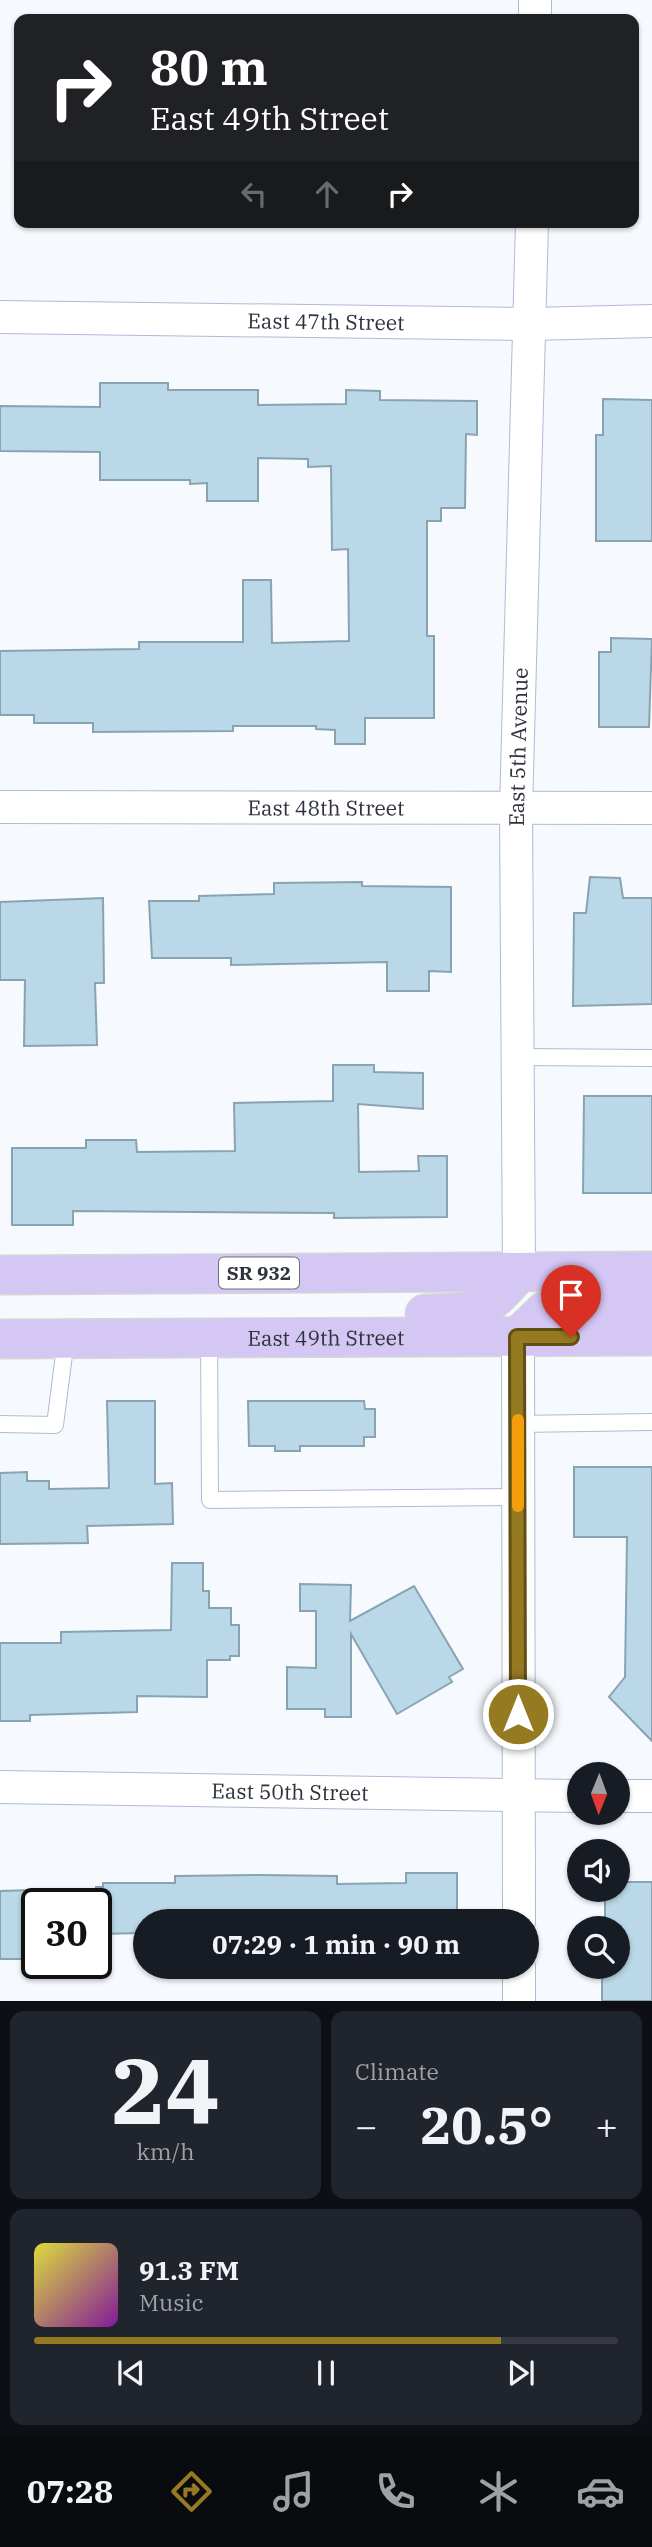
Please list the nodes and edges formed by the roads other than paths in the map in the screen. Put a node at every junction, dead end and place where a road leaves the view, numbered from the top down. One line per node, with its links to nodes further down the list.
1 (531, 228): 4 (street, East 5th Avenue)
2 (0, 317): 4 (street, East 47th Street)
3 (652, 321): 4 (street, East 47th Street)
4 (530, 324): 7 (street, East 5th Avenue)
5 (0, 807): 7 (street, East 48th Street)
6 (652, 808): 7 (street, East 48th Street)
7 (516, 809): 8 (street, East 5th Avenue)
8 (518, 1058): 9 (lane); 11 (street, East 5th Avenue)
9 (652, 1058)
10 (652, 1271): 11 (main road, SR 932)
11 (519, 1272): 12 (main road, SR 932); 14 (main road)
12 (0, 1275)
13 (652, 1299): 16 (main road)
14 (209, 1335): 16 (main road, East 49th Street); 18 (main road, East 49th Street); 22 (lane)
15 (652, 1336): 16 (main road, East 49th Street)
16 (517, 1337): 21 (street)
17 (0, 1339): 18 (main road, East 49th Street)
18 (66, 1339): 20 (lane)
19 (652, 1422): 21 (lane)
20 (0, 1424)
21 (518, 1424): 22 (street)
22 (518, 1497): 24 (street)
23 (0, 1787): 24 (street, East 50th Street)
24 (518, 1796): 25 (street, East 50th Street); 28 (street)
25 (567, 1796)
26 (630, 1796): 27 (street)
27 (652, 1796)
28 (519, 1909)
29 (519, 1979): 30 (street)
30 (519, 2001)

